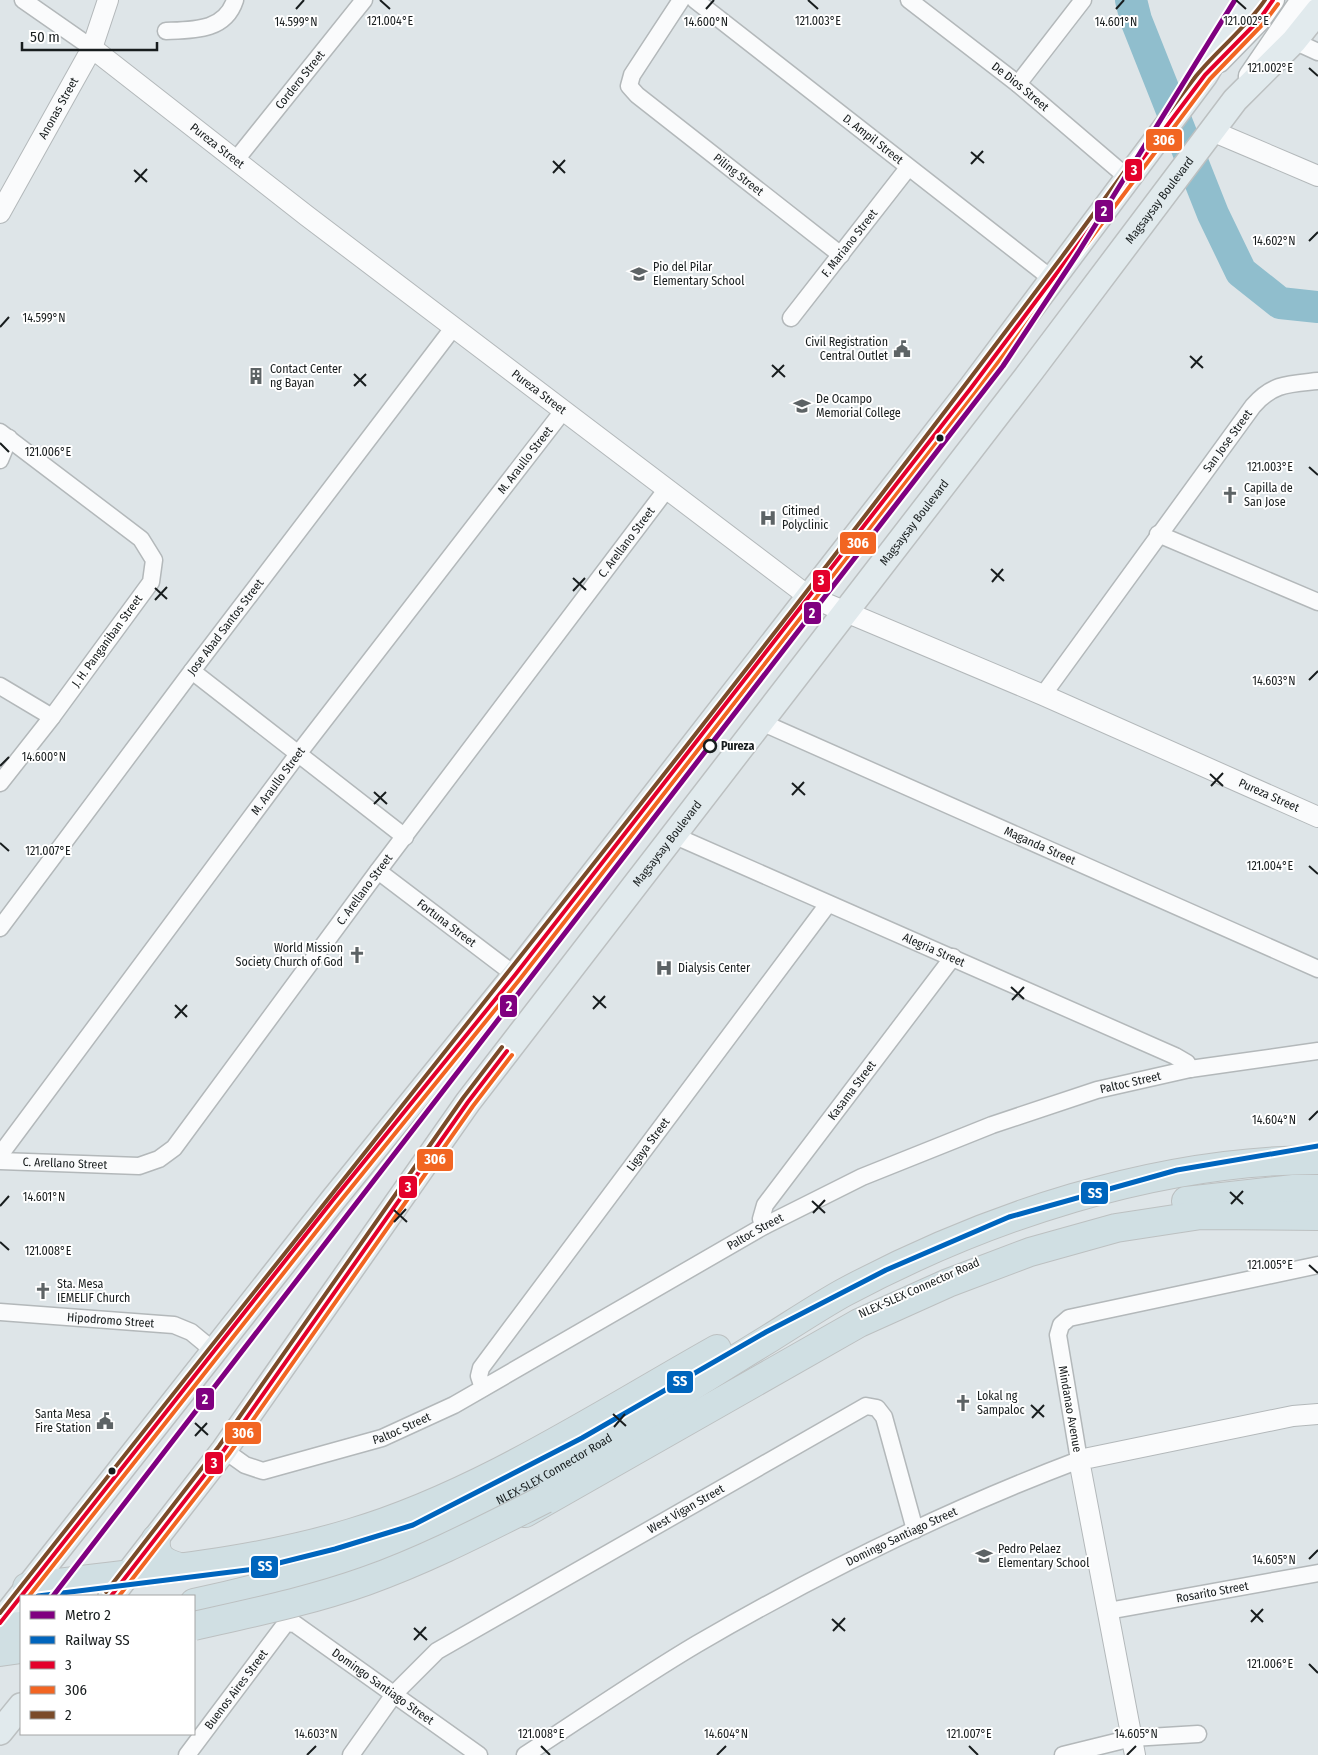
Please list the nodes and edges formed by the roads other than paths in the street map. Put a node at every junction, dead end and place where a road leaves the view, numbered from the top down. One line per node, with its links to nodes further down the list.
1 (23, 0): 15 (street)
2 (108, 0): 15 (street, Anonas Street)
3 (236, 0): 13 (street)
4 (364, 0): 19 (street, Cordero Street)
5 (681, 0): 24 (street, Piling Street)
6 (695, 0): 20 (street, D. Ampil Street)
7 (909, 0): 17 (street, De Dios Street)
8 (1083, 0): 17 (street)
9 (1273, 0): 11 (main road)
10 (1302, 0): 14 (main road)
11 (1254, 10): 22 (main road)
12 (1318, 10): 14 (main road, Magsaysay Boulevard)
13 (166, 30)
14 (1286, 38): 16 (street); 18 (main road, Magsaysay Boulevard)
15 (92, 48): 19 (street, Pureza Street); 23 (street, Anonas Street)
16 (1318, 52)
17 (1018, 84): 22 (street, De Dios Street)
18 (1209, 135): 21 (street); 36 (main road, Magsaysay Boulevard)
19 (235, 161): 27 (street, Pureza Street)
20 (908, 168): 24 (street, F. Mariano Street); 25 (street, D. Ampil Street)
21 (1318, 176)
22 (1128, 178): 25 (main road)
23 (0, 213)
24 (841, 255): 26 (street, F. Mariano Street)
25 (1052, 279): 34 (main road)
26 (791, 318)
27 (453, 328): 29 (street, Pureza Street); 37 (street, Jose Abad Santos Street)
28 (1318, 381): 33 (street, San Jose Street)
29 (563, 411): 32 (street, Pureza Street); 42 (street, M. Araullo Street)
30 (4, 435): 31 (street); 40 (street, J. H. Panganiban Street)
31 (0, 460)
32 (666, 490): 34 (street, Pureza Street); 46 (street, C. Arellano Street)
33 (1158, 534): 35 (street); 39 (street, San Jose Street)
34 (808, 596): 36 (street, Pureza Street); 52 (main road)
35 (1318, 602)
36 (845, 612): 39 (street, Pureza Street); 41 (main road, Magsaysay Boulevard)
37 (192, 671): 42 (street); 49 (street, Jose Abad Santos Street)
38 (0, 686): 40 (street)
39 (1043, 695): 44 (street, Pureza Street)
40 (52, 717): 43 (street, J. H. Panganiban Street)
41 (761, 722): 45 (main road, Magsaysay Boulevard); 51 (street, Maganda Street)
42 (298, 754): 46 (street); 55 (street, M. Araullo Street)
43 (0, 783)
44 (1318, 816)
45 (673, 835): 48 (street, Alegria Street); 67 (main road, Magsaysay Boulevard)
46 (405, 837): 47 (street, C. Arellano Street)
47 (378, 871): 52 (street, Fortuna Street); 57 (street, C. Arellano Street)
48 (828, 904): 50 (street, Alegria Street); 65 (street, Ligaya Street)
49 (0, 928)
50 (954, 958): 54 (street, Alegria Street); 61 (street, Kasama Street)
51 (1318, 969)
52 (515, 975): 64 (main road)
53 (1318, 1051): 54 (street, Paltoc Street)
54 (1190, 1069): 61 (street, Paltoc Street)
55 (0, 1155)
56 (1318, 1160): 59 (highway, NLEX-SLEX Connector Road)
57 (0, 1161)
58 (1318, 1189): 82 (highway, NLEX-SLEX Connector Road, bridge)
59 (1019, 1215): 71 (highway); 76 (highway, NLEX-SLEX Connector Road)
60 (1318, 1216): 78 (highway)
61 (764, 1226): 65 (street, Paltoc Street)
62 (1318, 1265): 68 (street, Mindanao Avenue)
63 (0, 1312): 64 (street, Hipodromo Street)
64 (214, 1351): 74 (main road)
65 (483, 1388): 67 (street, Paltoc Street)
66 (1318, 1414): 68 (street, Domingo Santiago Street)
67 (224, 1450): 70 (main road, Magsaysay Boulevard)
68 (1079, 1460): 69 (street, Domingo Santiago Street); 79 (street, Mindanao Avenue)
69 (914, 1530): 87 (street, West Vigan Street); 95 (street, Domingo Santiago Street)
70 (156, 1539): 71 (highway); 72 (main road, Magsaysay Boulevard)
71 (180, 1567): 72 (highway)
72 (129, 1573): 74 (highway); 75 (main road, Magsaysay Boulevard)
73 (1318, 1573): 79 (street, Rosarito Street)
74 (35, 1592)
75 (112, 1595)
76 (195, 1602)
77 (20, 1605): 80 (main road)
78 (195, 1606)
79 (1108, 1611): 91 (street, Mindanao Avenue)
80 (0, 1623)
81 (286, 1623): 87 (street, Domingo Santiago Street); 92 (street, Buenos Aires Street)
82 (195, 1626)
83 (20, 1627): 84 (highway)
84 (0, 1630)
85 (20, 1649): 86 (highway)
86 (0, 1652)
87 (396, 1694): 93 (street, West Vigan Street); 94 (street, Domingo Santiago Street)
88 (20, 1707): 89 (main road)
89 (0, 1732)
90 (1198, 1734): 91 (street)
91 (1134, 1747): 96 (street)
92 (187, 1755)
93 (351, 1755)
94 (479, 1755)
95 (525, 1755)
96 (1063, 1755)

